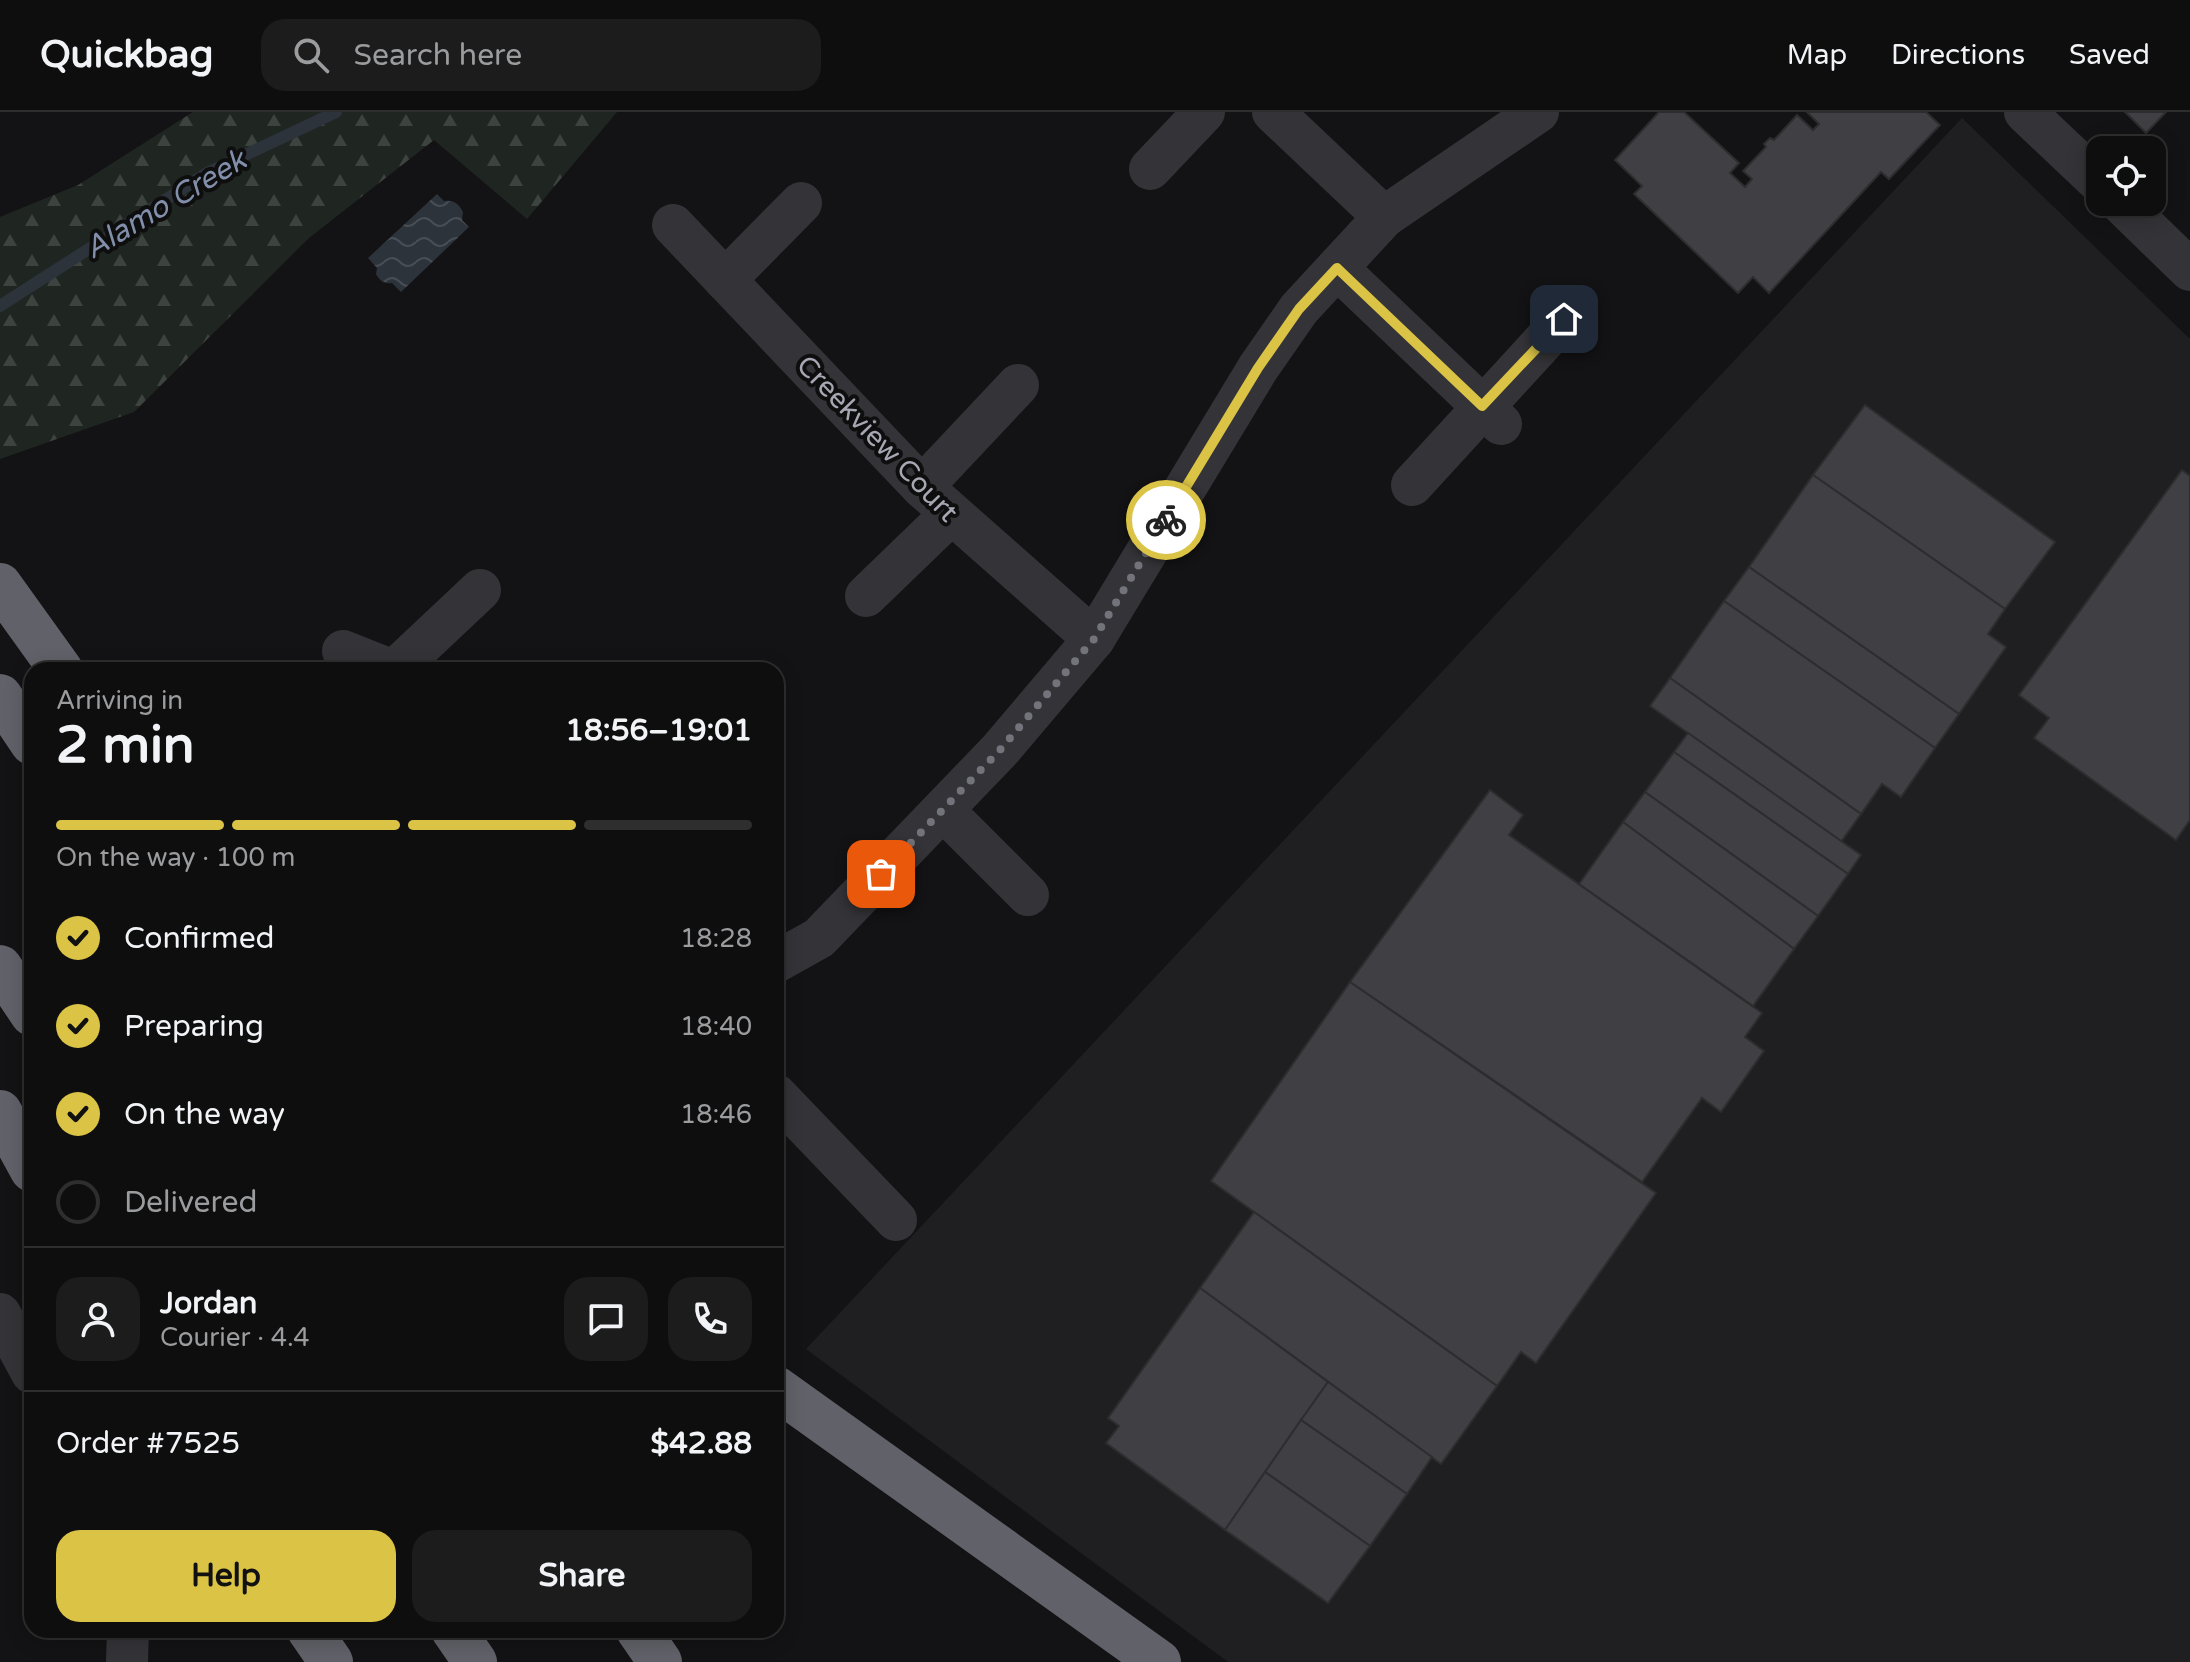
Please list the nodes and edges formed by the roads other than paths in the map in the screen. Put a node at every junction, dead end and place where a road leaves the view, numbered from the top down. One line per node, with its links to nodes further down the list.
1 (1204, 112): 5 (street)
2 (1273, 112): 9 (street)
3 (1538, 112): 9 (street)
4 (2025, 112): 6 (street)
5 (1150, 169)
6 (2086, 170)
7 (801, 203): 13 (street)
8 (2139, 216): 11 (street)
9 (1384, 217): 12 (street)
10 (673, 225): 13 (street, Creekview Court)
11 (2184, 250)
12 (1337, 268): 16 (street); 22 (street)
13 (725, 280): 18 (street, Creekview Court)
14 (1564, 319): 16 (street)
15 (1018, 385): 18 (street)
16 (1491, 415): 17 (street)
17 (1412, 485)
18 (937, 501): 21 (street); 22 (street, Creekview Court)
19 (0, 585): 24 (highway)
20 (480, 590): 26 (street)
21 (866, 596)
22 (1094, 639): 29 (street)
23 (343, 651): 25 (street)
24 (55, 662)
25 (372, 662)
26 (402, 662)
27 (0, 696): 28 (highway)
28 (24, 731)
29 (943, 810): 30 (street); 31 (street)
30 (1028, 895)
31 (784, 958)
32 (0, 967): 33 (highway)
33 (24, 1002)
34 (784, 1103): 37 (street)
35 (0, 1112): 36 (highway)
36 (24, 1156)
37 (896, 1220)
38 (0, 1314): 39 (street)
39 (24, 1358)
40 (784, 1394): 49 (highway)
41 (128, 1638): 45 (street)
42 (314, 1638): 46 (highway)
43 (458, 1638): 47 (highway)
44 (644, 1638): 48 (highway)
45 (127, 1662)
46 (331, 1662)
47 (475, 1662)
48 (660, 1662)
49 (1159, 1662)

